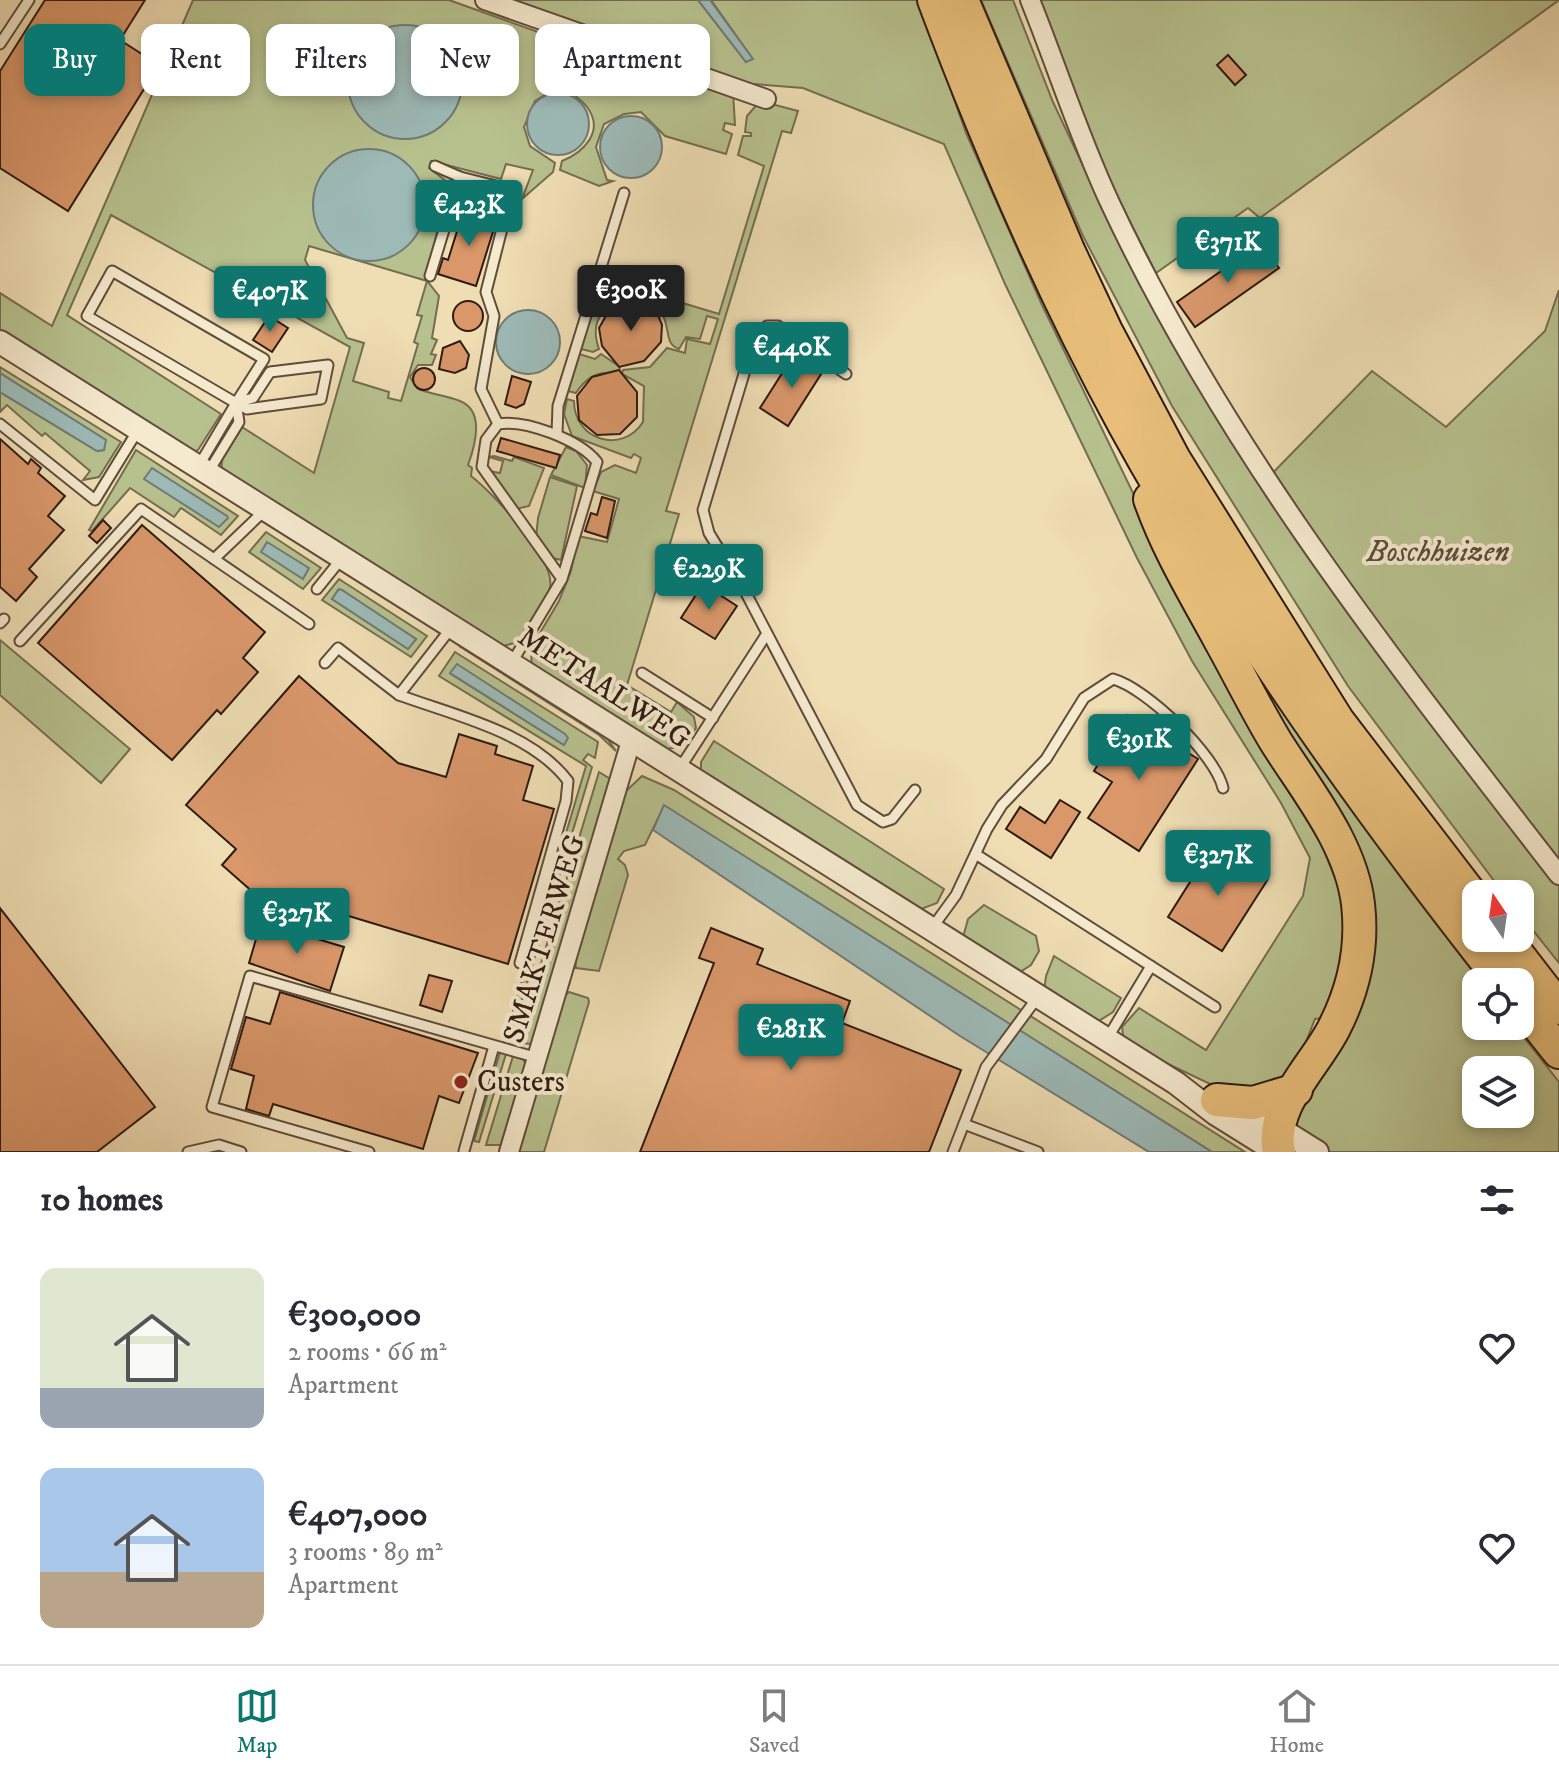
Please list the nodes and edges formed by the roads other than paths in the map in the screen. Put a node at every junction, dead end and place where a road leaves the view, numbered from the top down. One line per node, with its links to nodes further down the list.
1 (29, 0): 6 (lane)
2 (485, 0): 7 (street)
3 (934, 0): 15 (highway)
4 (962, 0): 41 (highway)
5 (1030, 0): 40 (street)
6 (0, 44)
7 (766, 99)
8 (435, 166): 9 (lane)
9 (460, 177): 11 (lane); 17 (lane)
10 (624, 193): 19 (lane)
11 (430, 276)
12 (0, 342): 18 (street, METAALWEG)
13 (846, 374): 28 (lane)
14 (236, 403): 14 (lane); 14 (lane); 20 (lane)
15 (1122, 420): 46 (highway); 56 (highway)
16 (0, 424): 18 (lane)
17 (498, 424): 19 (lane); 24 (lane)
18 (138, 430): 20 (street, METAALWEG)
19 (557, 434): 24 (lane)
20 (202, 470): 21 (street, METAALWEG)
21 (265, 510): 22 (street, METAALWEG); 23 (lane)
22 (342, 558): 25 (lane); 27 (street, METAALWEG)
23 (214, 559): 26 (lane); 29 (lane)
24 (562, 579): 31 (lane)
25 (317, 589)
26 (309, 624)
27 (452, 627): 31 (street, METAALWEG); 33 (lane)
28 (766, 635): 34 (lane); 38 (lane)
29 (20, 641)
30 (325, 663): 33 (lane)
31 (511, 664): 35 (street, METAALWEG)
32 (642, 673): 34 (lane)
33 (399, 695): 44 (lane)
34 (713, 718): 36 (lane)
35 (631, 741): 36 (street, METAALWEG); 54 (street, SMAKTERWEG)
36 (678, 771): 42 (street, METAALWEG)
37 (1223, 788): 39 (lane)
38 (915, 790)
39 (977, 855): 42 (lane); 45 (lane)
40 (1559, 875)
41 (1462, 883)
42 (930, 930): 47 (street, METAALWEG)
43 (1516, 952): 49 (highway)
44 (520, 963)
45 (1151, 966): 48 (lane); 51 (lane)
46 (1492, 968)
47 (1037, 998): 51 (street, METAALWEG); 58 (lane)
48 (1215, 1007)
49 (1559, 1008)
50 (1534, 1021): 53 (highway)
51 (1106, 1040): 55 (street, METAALWEG)
52 (494, 1046): 54 (lane); 62 (lane); 63 (lane)
53 (1559, 1052)
54 (538, 1058): 64 (street, SMAKTERWEG)
55 (1176, 1083): 57 (street, METAALWEG); 59 (street, METAALWEG)
56 (1296, 1090): 57 (highway); 59 (highway)
57 (1217, 1100): 59 (street, METAALWEG)
58 (964, 1124): 65 (lane); 66 (lane)
59 (1278, 1144): 67 (street, METAALWEG)
60 (188, 1152): 61 (lane)
61 (241, 1152)
62 (369, 1152)
63 (464, 1152)
64 (509, 1152)
65 (953, 1152)
66 (1038, 1152)
67 (1317, 1152)

